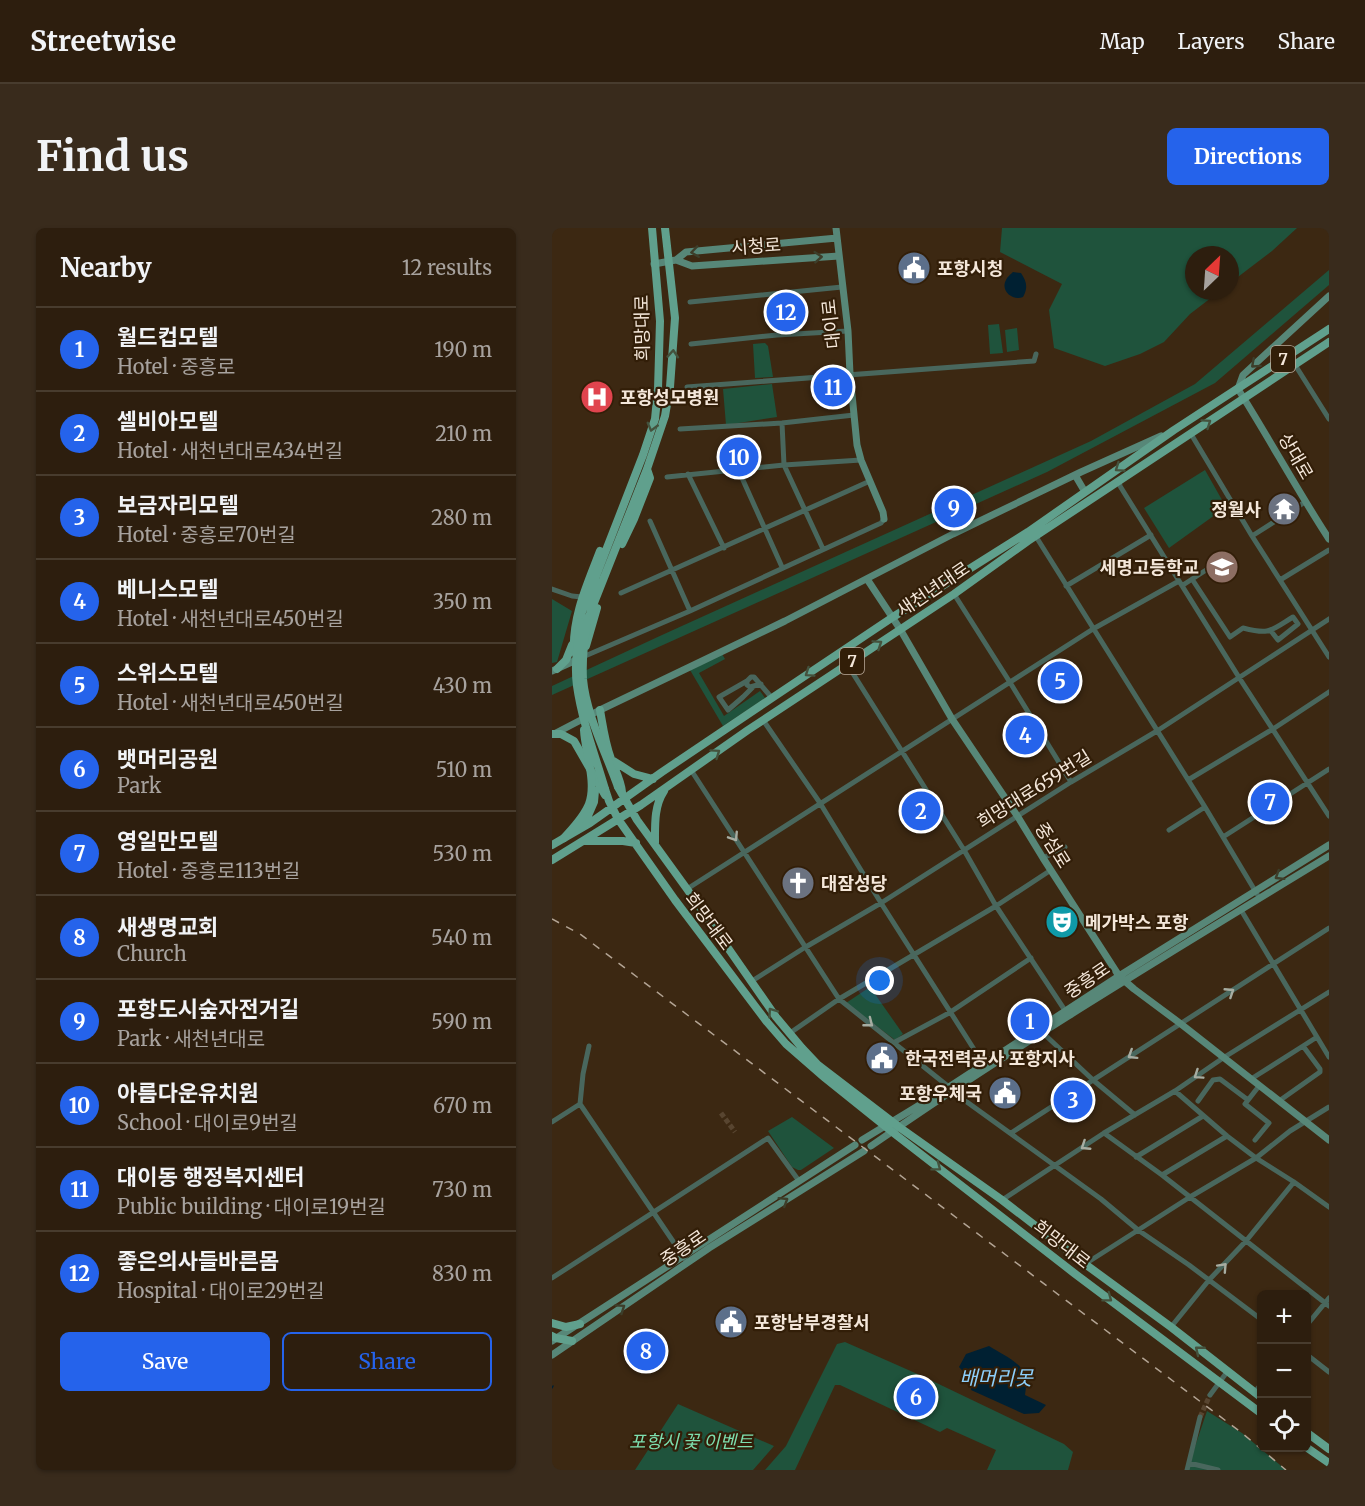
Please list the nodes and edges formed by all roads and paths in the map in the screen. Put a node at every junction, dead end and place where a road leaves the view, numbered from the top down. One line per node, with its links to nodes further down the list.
1 (652, 228): 7 (main road, 희망대로)
2 (665, 228): 6 (main road, 희망대로)
3 (836, 228): 4 (main road, 대이로)
4 (837, 238): 5 (main road, 대이로); 6 (main road, 시청로, one-way to 6)
5 (838, 256): 6 (main road, 시청로, one-way to 5); 8 (main road, 대이로)
6 (673, 261): 7 (main road, 시청로); 30 (main road, 희망대로, one-way to 6)
7 (654, 264): 28 (main road, 희망대로, one-way to 28)
8 (842, 287): 10 (street); 12 (main road, 대이로)
9 (1329, 296): 19 (main road, one-way to 19)
10 (690, 303)
11 (1329, 329): 19 (main road, 새천년대로 / 7)
12 (848, 331): 14 (street); 17 (main road, 대이로)
13 (1329, 342): 16 (main road, 새천년대로 / 7)
14 (691, 344)
15 (1036, 354): 17 (street)
16 (1295, 363): 20 (main road, 새천년대로 / 7); 22 (street)
17 (850, 374): 18 (street); 21 (main road, 대이로)
18 (687, 387)
19 (1238, 389): 20 (main road, 상대로); 25 (main road, 새천년대로 / 7)
20 (1244, 398): 26 (main road, 새천년대로 / 7, one-way to 20); 38 (main road, 상대로)
21 (854, 415): 23 (street); 27 (main road, 대이로)
22 (1329, 419)
23 (782, 423): 24 (street); 29 (street)
24 (680, 429)
25 (1174, 430): 33 (main road, 새천년대로); 37 (main road, 새천년대로 / 7, one-way to 37)
26 (1191, 434): 35 (main road, 새천년대로 / 7); 45 (street)
27 (861, 460): 29 (street); 36 (main road, 대이로)
28 (639, 465): 62 (main road); 67 (main road, 희망대로)
29 (784, 465): 31 (street); 39 (street)
30 (647, 469): 67 (main road, 희망대로); 78 (main road)
31 (738, 469): 32 (street); 42 (street)
32 (688, 474): 34 (street); 47 (street)
33 (1075, 475): 37 (main road); 53 (main road, 새천년대로)
34 (667, 477)
35 (1119, 480): 43 (main road, 새천년대로 / 7); 44 (street)
36 (870, 481): 39 (street); 40 (main road, 대이로)
37 (1085, 492): 43 (main road, 새천년대로 / 7)
38 (1305, 502): 45 (street); 46 (main road, 상대로)
39 (806, 511): 42 (street); 48 (street)
40 (884, 519): 48 (street)
41 (650, 521): 52 (street)
42 (766, 529): 47 (street); 51 (street)
43 (1034, 533): 57 (street); 60 (main road, 새천년대로 / 7); 65 (main road, 새천년대로 / 7)
44 (1150, 535): 56 (street); 57 (street)
45 (1252, 536): 55 (street)
46 (1329, 538)
47 (724, 548): 52 (street)
48 (823, 549): 51 (street)
49 (1329, 550): 55 (street)
50 (1220, 561): 54 (street)
51 (782, 567): 64 (street)
52 (672, 571): 59 (street); 64 (street)
53 (867, 579): 65 (main road, 새천년대로); 90 (main road)
54 (1192, 579): 56 (street); 73 (street)
55 (1280, 580): 70 (street)
56 (1181, 583): 68 (street); 76 (street)
57 (1066, 586): 68 (street)
58 (552, 589): 61 (street)
59 (621, 593)
60 (954, 594): 69 (main road, 새천년대로 / 7); 85 (street)
61 (572, 596): 62 (street); 63 (street)
62 (582, 597): 63 (main road)
63 (579, 607): 74 (main road)
64 (690, 611): 78 (street)
65 (893, 618): 69 (main road, 중섬로); 89 (main road, 새천년대로 / 7, one-way to 89)
66 (1329, 619): 70 (street, 희망대로659번길)
67 (584, 622): 91 (main road, 희망대로, bridge); 107 (main road, 희망대로, bridge)
68 (1093, 628): 85 (street); 95 (street)
69 (900, 629): 81 (main road, 새천년대로 / 7, one-way to 69); 92 (main road, 중섬로)
70 (1312, 629): 75 (street, 희망대로659번길); 79 (street)
71 (1271, 631): 72 (street); 72 (street); 73 (street)
72 (1286, 634): 75 (street)
73 (1230, 637): 76 (street)
74 (573, 641): 77 (main road); 82 (main road)
75 (1292, 643): 83 (street, 희망대로659번길)
76 (1219, 644): 83 (street)
77 (574, 652): 78 (main road); 80 (main road)
78 (585, 654): 80 (main road)
79 (1329, 657)
80 (574, 661): 82 (main road)
81 (847, 664): 93 (main road, 새천년대로 / 7); 97 (street)
82 (554, 670)
83 (1240, 679): 94 (street); 95 (street, 희망대로659번길)
84 (747, 681): 86 (street); 87 (street); 87 (street)
85 (1010, 682): 92 (street); 105 (street)
86 (761, 684): 87 (street); 89 (street)
87 (753, 687)
88 (1329, 692): 94 (street)
89 (772, 698): 102 (main road, 새천년대로 / 7)
90 (600, 710): 91 (main road); 98 (main road)
91 (585, 715): 96 (main road); 109 (main road, 희망대로, bridge); 118 (main road, bridge)
92 (952, 718): 97 (street); 113 (main road, 중섬로)
93 (763, 720): 100 (main road, 새천년대로 / 7, one-way to 93); 108 (street)
94 (1273, 729): 103 (street); 104 (street)
95 (1157, 732): 103 (street); 105 (street, 희망대로659번길)
96 (552, 735): 101 (main road)
97 (902, 751): 108 (street); 125 (street)
98 (611, 759): 102 (main road); 107 (main road)
99 (1329, 769): 104 (street)
100 (691, 770): 106 (main road, 새천년대로 / 7); 126 (street, one-way to 126)
101 (596, 777): 109 (main road); 115 (main road)
102 (653, 779): 107 (main road, 새천년대로 / 7)
103 (1188, 780): 110 (street)
104 (1308, 782): 112 (street); 117 (street)
105 (1071, 783): 113 (street, 희망대로659번길)
106 (668, 786): 111 (main road, 새천년대로 / 7); 121 (main road)
107 (624, 798): 109 (main road, 새천년대로 / 7); 111 (main road, 희망대로)
108 (820, 803): 126 (street); 133 (street)
109 (611, 805): 114 (main road, 희망대로); 115 (main road, 새천년대로 / 7)
110 (1205, 807): 116 (street); 117 (street)
111 (632, 811): 114 (main road, 새천년대로 / 7); 121 (main road, 희망대로)
112 (1329, 816)
113 (1018, 817): 125 (street, 희망대로659번길); 128 (main road, 중섬로)
114 (618, 819): 119 (main road, 새천년대로 / 7); 120 (main road, 희망대로)
115 (583, 827): 118 (main road, 새천년대로 / 7)
116 (1169, 830)
117 (1223, 837): 132 (street)
118 (564, 838): 122 (main road, 새천년대로 / 7)
119 (584, 841): 120 (main road); 129 (main road, 새천년대로 / 7)
120 (636, 843): 172 (main road, 희망대로)
121 (655, 844): 131 (main road, 희망대로)
122 (552, 845)
123 (1329, 845): 132 (main road, 중흥로, one-way to 132)
124 (1065, 847): 128 (street)
125 (964, 850): 133 (street, 희망대로659번길); 134 (street)
126 (744, 852): 131 (street); 137 (street)
127 (1329, 856): 132 (main road, 중흥로)
128 (1043, 858): 130 (main road, 중섬로)
129 (552, 860)
130 (1051, 870): 134 (street); 141 (main road, 중섬로)
131 (687, 889): 142 (main road, 희망대로)
132 (1258, 895): 135 (main road, 중흥로); 141 (main road, 중흥로)
133 (881, 903): 137 (street, 희망대로659번길); 138 (street)
134 (996, 906): 138 (street); 139 (street)
135 (1240, 910): 140 (street); 141 (main road, 중흥로)
136 (1329, 928): 140 (street)
137 (804, 948): 142 (street, 희망대로659번길); 144 (street)
138 (914, 954): 144 (street); 147 (street)
139 (1031, 958): 146 (street); 147 (street)
140 (1273, 965): 145 (street); 148 (street, one-way to 140)
141 (1122, 978): 146 (main road, 중흥로); 148 (main road, 중섬로); 150 (main road, 중흥로)
142 (752, 981): 149 (main road, 희망대로, one-way to 142)
143 (1329, 992): 145 (street)
144 (839, 999): 149 (street); 152 (street, one-way to 152)
145 (1300, 1009): 151 (street); 156 (street)
146 (1066, 1012): 157 (main road, 중흥로)
147 (949, 1013): 152 (street); 157 (street)
148 (1181, 1024): 156 (main road, 중섬로); 159 (street, one-way to 159)
149 (790, 1033): 172 (main road, 희망대로)
150 (1043, 1033): 159 (street); 161 (main road, 중흥로)
151 (1317, 1037): 154 (street); 155 (street)
152 (895, 1042): 161 (street)
153 (589, 1046): 166 (street)
154 (1303, 1046): 158 (street); 165 (street)
155 (1329, 1057)
156 (1223, 1058): 158 (main road, 중섬로); 162 (street, one-way to 162)
157 (984, 1065): 161 (main road, 중흥로)
158 (1251, 1079): 160 (main road, 중섬로)
159 (1093, 1080): 168 (street); 174 (street)
160 (1259, 1086): 163 (street); 165 (main road, 중섬로)
161 (951, 1088): 172 (main road, 중흥로); 173 (main road, 중흥로); 174 (street)
162 (1175, 1091): 168 (street); 169 (street)
163 (1248, 1100): 164 (street); 178 (street)
164 (1198, 1101)
165 (1279, 1101): 171 (main road, 중섬로)
166 (580, 1104): 170 (street); 192 (street)
167 (1329, 1107): 171 (street)
168 (1135, 1115): 175 (street)
169 (1203, 1116): 176 (street); 183 (street)
170 (552, 1122)
171 (1305, 1122): 179 (main road, 중섬로); 184 (street)
172 (889, 1126): 173 (main road, 희망대로); 177 (main road, 중흥로); 181 (main road, 중흥로); 211 (main road, 희망대로, one-way to 211)
173 (899, 1127): 190 (main road, 희망대로)
174 (1011, 1133): 185 (street)
175 (1104, 1133): 183 (street); 185 (street, one-way to 185)
176 (1227, 1136): 184 (street); 186 (street)
177 (862, 1140)
178 (1255, 1140)
179 (1329, 1140)
180 (855, 1145): 187 (main road, 중흥로)
181 (871, 1146)
182 (864, 1151): 195 (main road, 중흥로, one-way to 182)
183 (1136, 1156): 186 (street)
184 (1256, 1158): 188 (street); 189 (street)
185 (1056, 1165): 190 (street); 193 (street)
186 (1162, 1175): 189 (street)
187 (799, 1181): 192 (street); 195 (main road, 중흥로)
188 (1294, 1182): 191 (street); 194 (street)
189 (1190, 1197): 193 (street); 194 (street)
190 (1002, 1200): 196 (main road, 희망대로)
191 (1329, 1207)
192 (654, 1213): 195 (street); 197 (street)
193 (1138, 1230): 196 (street); 198 (street)
194 (1246, 1241): 198 (street, one-way to 194); 199 (street)
195 (685, 1259): 203 (main road, 중흥로); 206 (main road, 중흥로, one-way to 195)
196 (1085, 1264): 204 (main road, 희망대로)
197 (552, 1278)
198 (1209, 1281): 200 (street); 204 (street)
199 (1328, 1302): 201 (street)
200 (1257, 1316)
201 (1311, 1321)
202 (552, 1323): 203 (main road)
203 (580, 1324): 205 (main road, 중흥로)
204 (1171, 1327): 209 (main road, 희망대로, one-way to 204)
205 (553, 1339): 206 (main road)
206 (572, 1341): 207 (main road, 중흥로)
207 (552, 1354)
208 (1311, 1358): 210 (street)
209 (1227, 1372): 211 (street); 213 (main road, 희망대로)
210 (1329, 1372)
211 (1218, 1382): 214 (street); 216 (main road, 희망대로)
212 (1257, 1389): 213 (street)
213 (1254, 1393): 215 (main road, 희망대로)
214 (1210, 1395)
215 (1257, 1395)
216 (1257, 1410)
217 (1200, 1417): 221 (street)
218 (1311, 1436): 219 (main road)
219 (1329, 1449)
220 (1311, 1450): 222 (main road)
221 (1189, 1463): 223 (street); 224 (street)
222 (1329, 1463)
223 (1187, 1470)
224 (1218, 1470)

